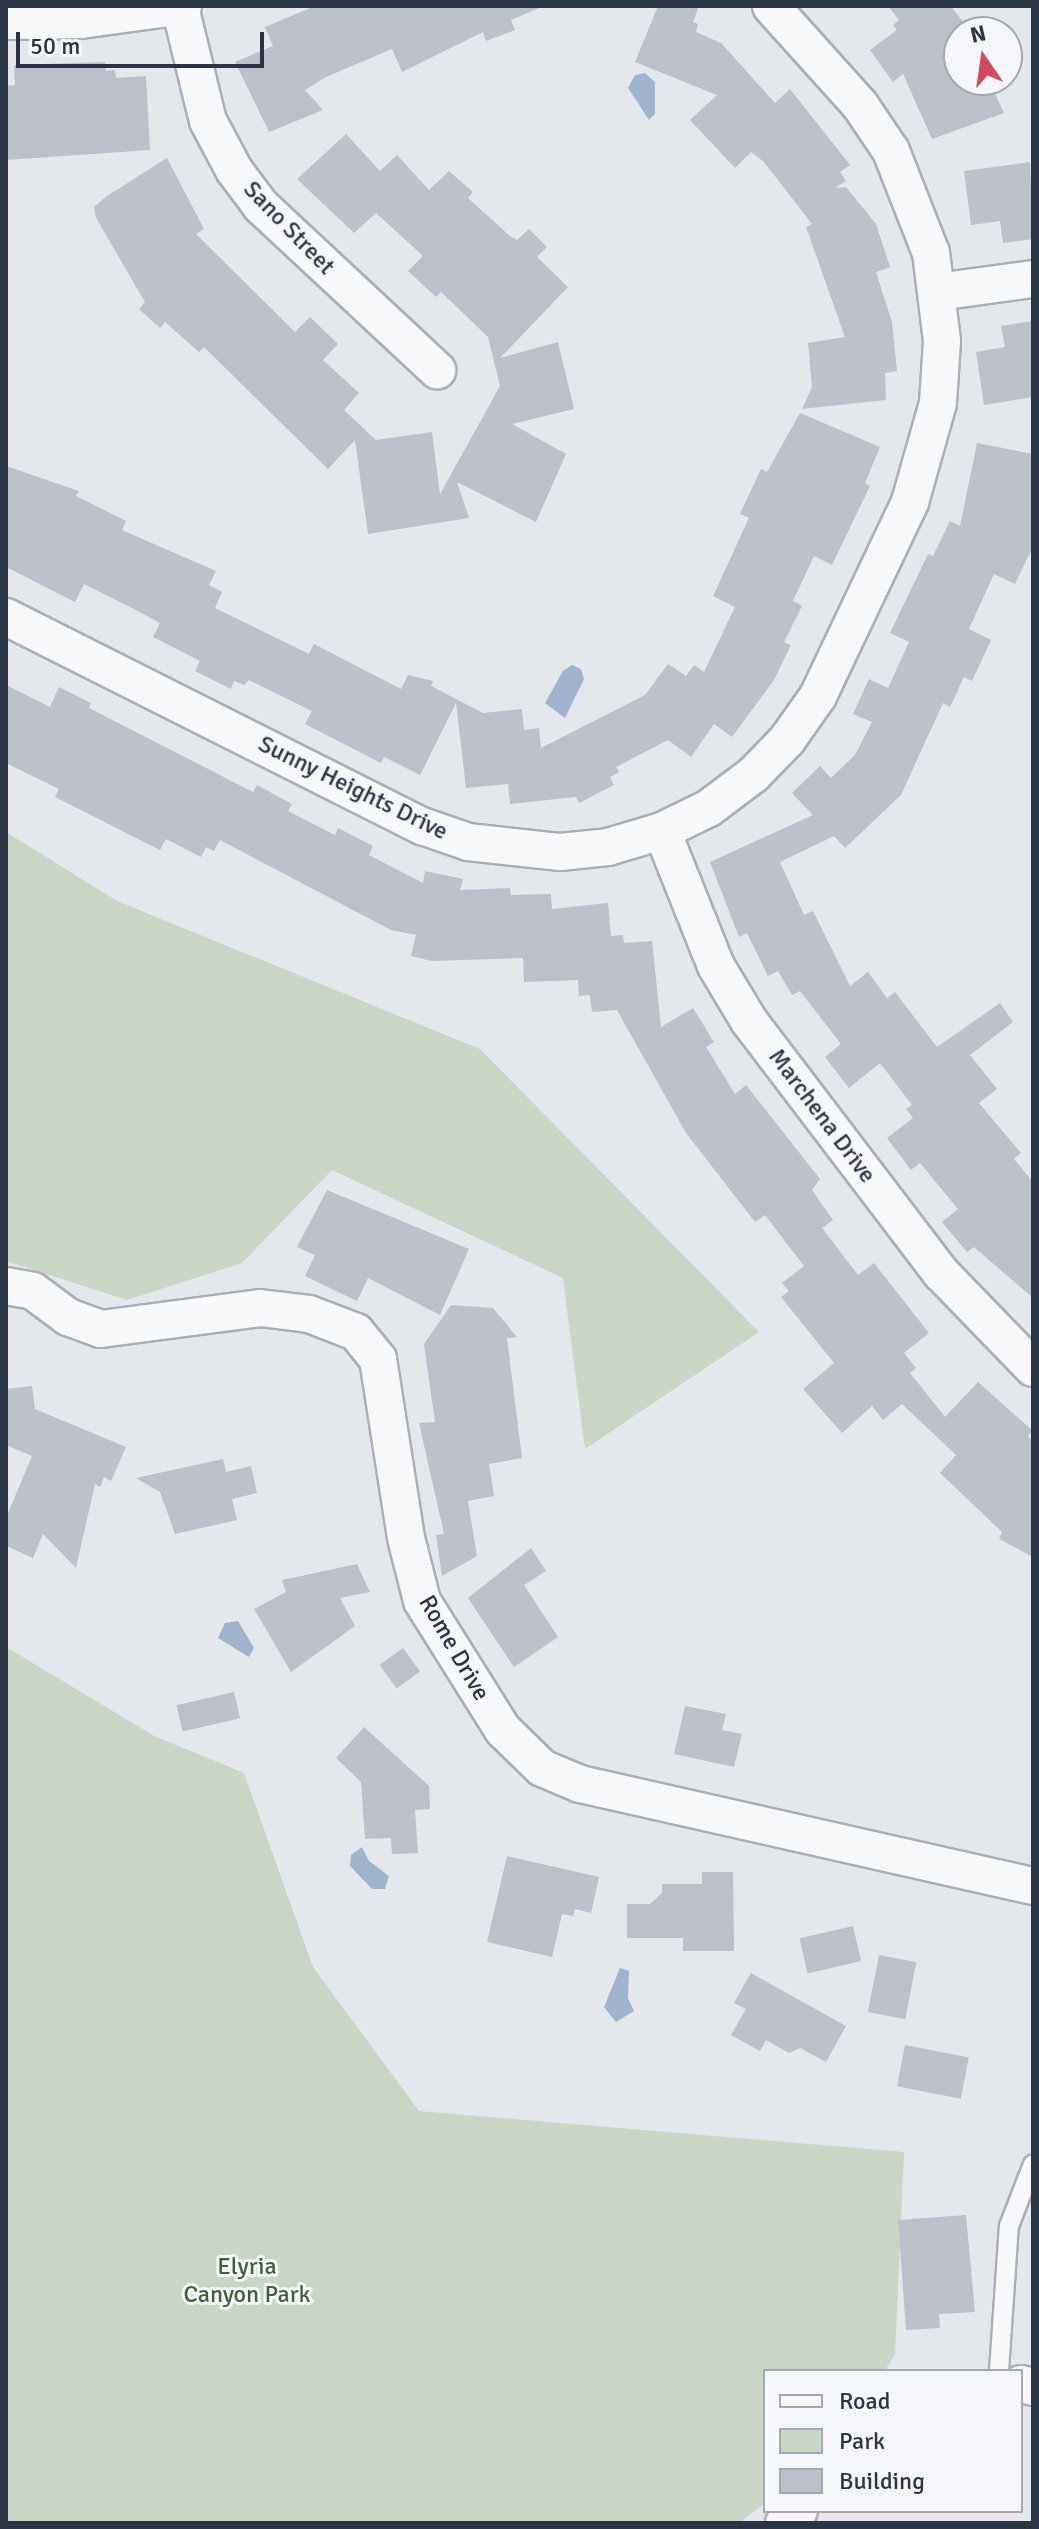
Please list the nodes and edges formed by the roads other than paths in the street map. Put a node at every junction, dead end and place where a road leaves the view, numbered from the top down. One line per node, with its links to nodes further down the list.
1 (181, 6): 3 (street); 6 (street, Sano Street)
2 (771, 6): 5 (street, Sunny Heights Drive)
3 (6, 21)
4 (1033, 279): 5 (street)
5 (938, 292): 8 (street, Sunny Heights Drive)
6 (437, 370)
7 (6, 617): 8 (street, Sunny Heights Drive)
8 (662, 831): 10 (street, Marchena Drive)
9 (6, 1286): 11 (street, Rome Drive)
10 (1033, 1368)
11 (1033, 1886)
12 (1033, 2164): 13 (lane)
13 (999, 2369)

